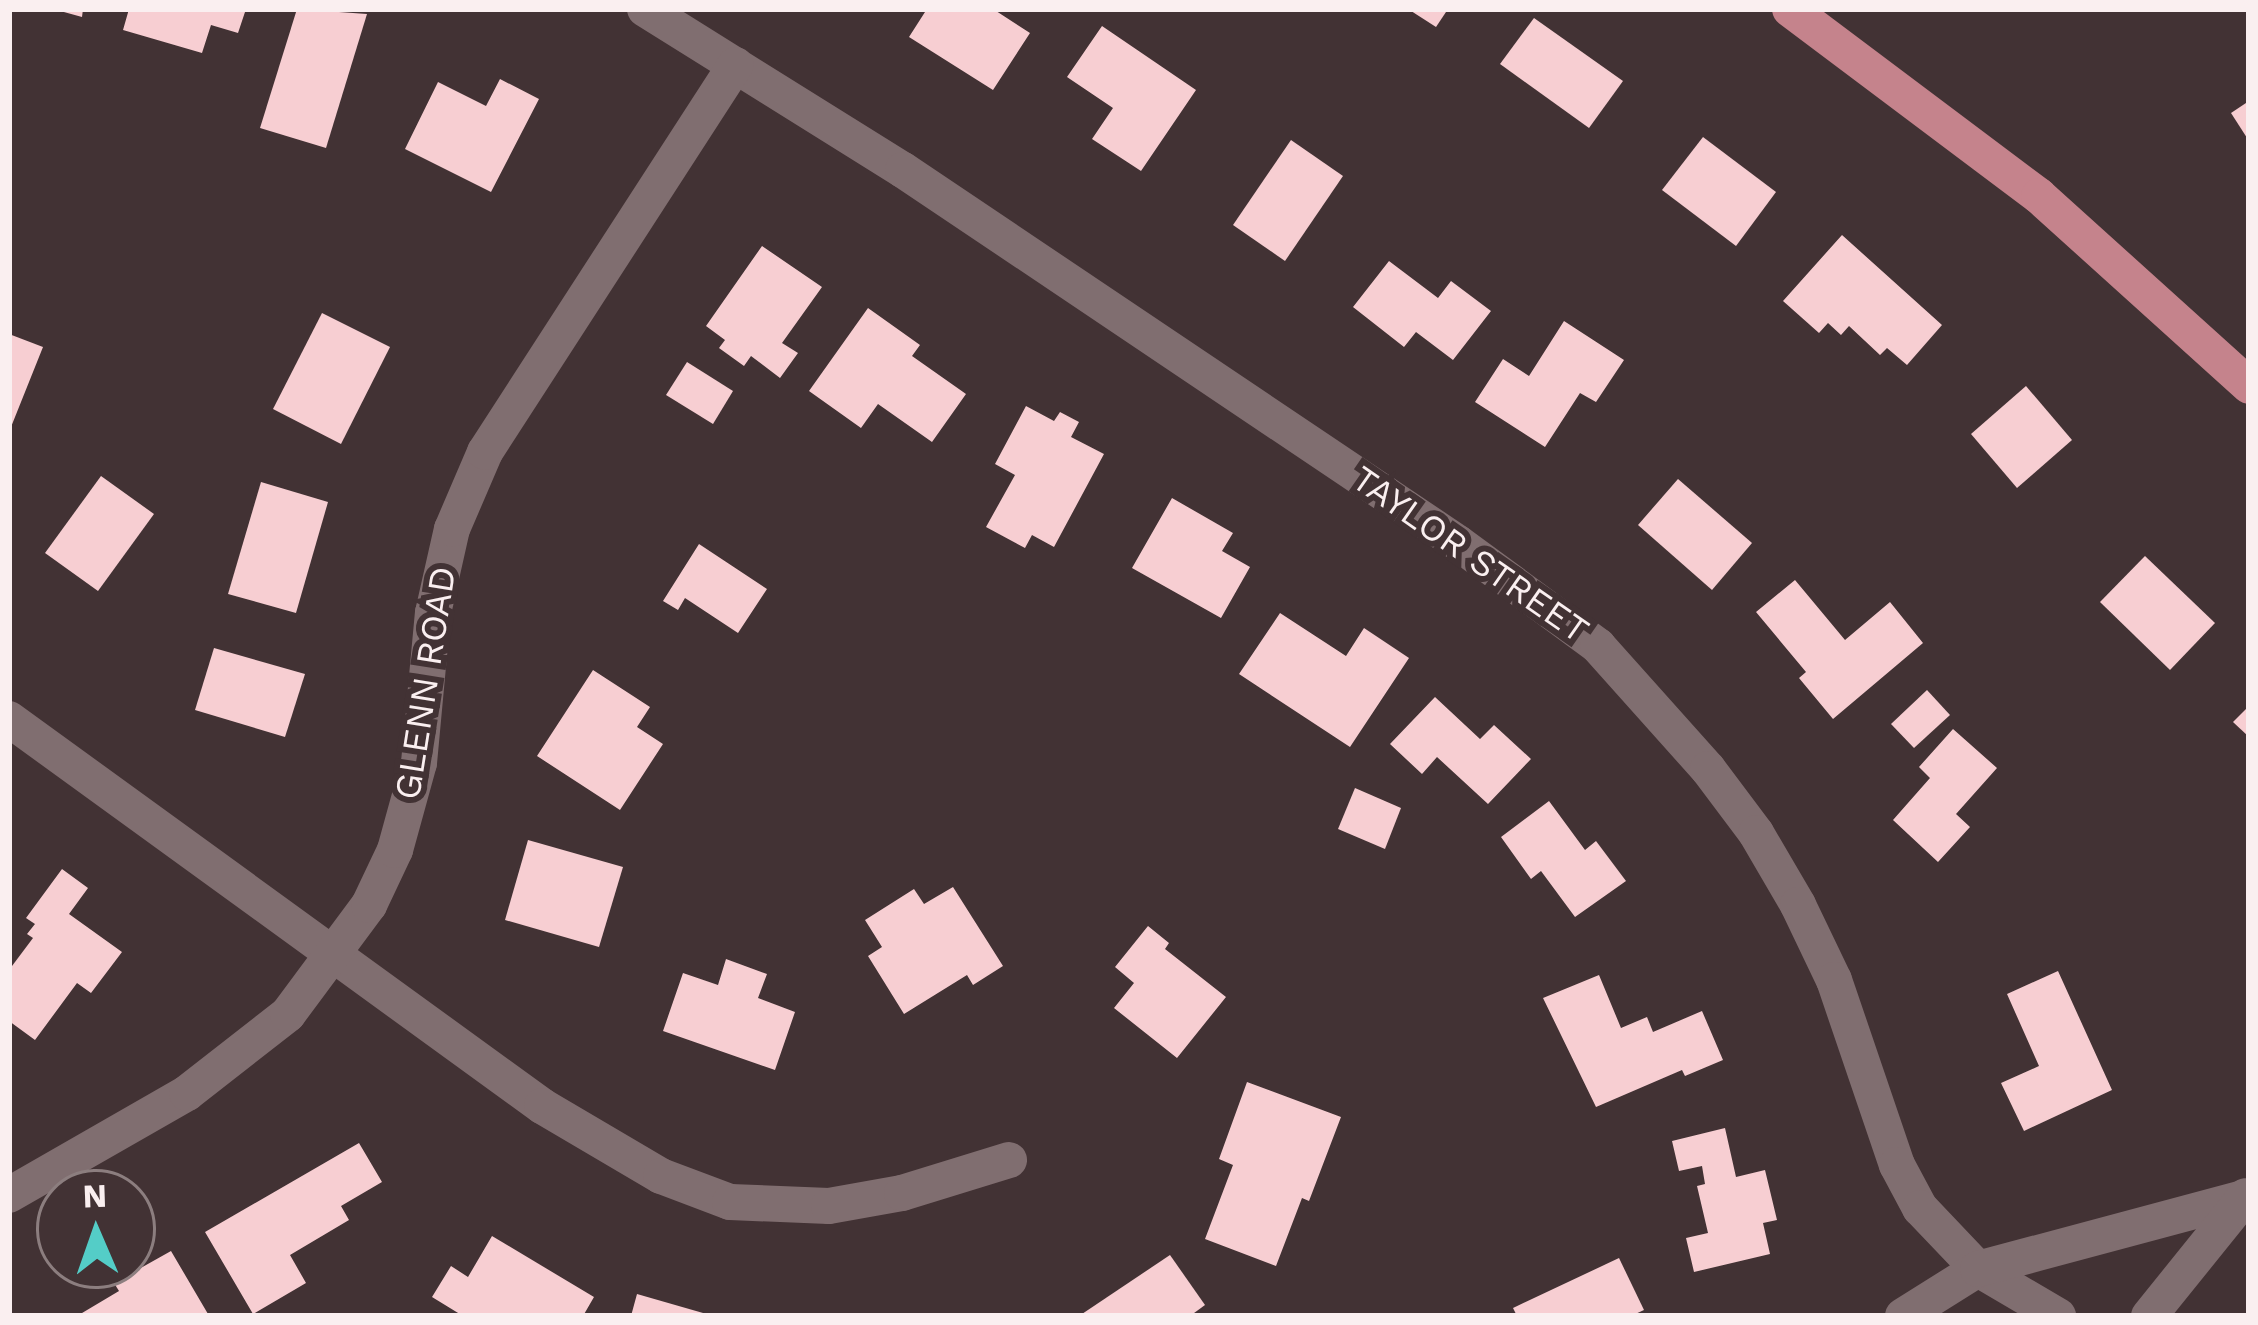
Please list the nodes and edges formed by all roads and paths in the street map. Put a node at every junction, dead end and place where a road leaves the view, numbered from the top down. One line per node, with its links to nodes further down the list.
1 (646, 9): 3 (street, TAYLOR STREET)
2 (1790, 9): 4 (main road)
3 (735, 65): 6 (street, GLENN ROAD); 10 (street, TAYLOR STREET)
4 (2249, 386)
5 (9, 718): 6 (street)
6 (337, 955): 7 (street); 8 (street, GLENN ROAD)
7 (1009, 1160)
8 (9, 1195)
9 (2246, 1196): 10 (street); 13 (street)
10 (1978, 1269): 11 (street); 12 (street, TAYLOR STREET)
11 (1903, 1316)
12 (2058, 1316)
13 (2149, 1316)

